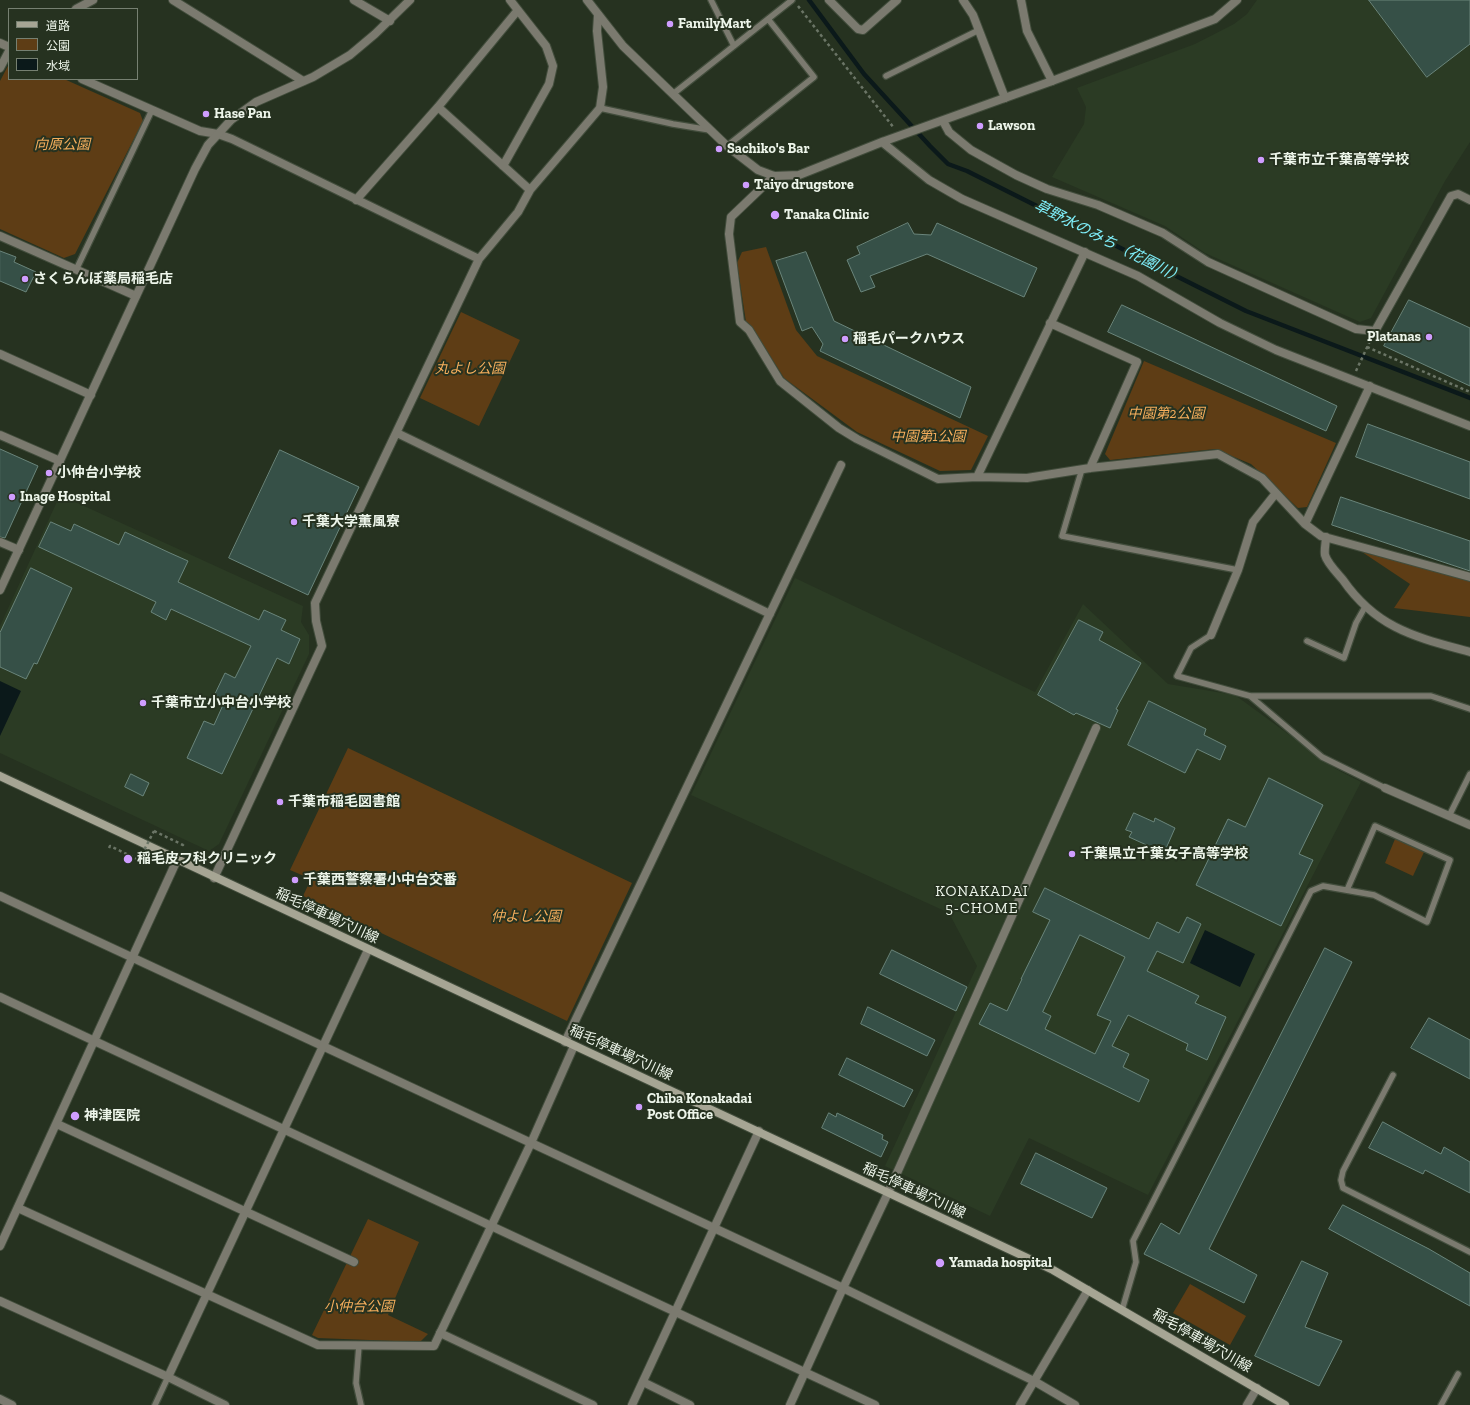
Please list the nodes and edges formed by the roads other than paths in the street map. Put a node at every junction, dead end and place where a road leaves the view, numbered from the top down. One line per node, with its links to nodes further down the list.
1 (93, 0): 14 (street)
2 (173, 0): 25 (street)
3 (354, 0): 18 (street)
4 (410, 0): 18 (street)
5 (510, 0): 15 (street)
6 (586, 0): 16 (street)
7 (711, 0): 20 (lane)
8 (793, 0): 17 (lane)
9 (829, 0): 10 (street)
10 (897, 0)
11 (963, 0): 19 (street)
12 (1021, 0): 26 (street)
13 (1237, 0): 26 (street)
14 (78, 8)
15 (518, 10): 29 (street); 37 (street)
16 (598, 15): 27 (street); 30 (street)
17 (768, 19): 20 (lane); 36 (lane)
18 (390, 21): 25 (street)
19 (979, 30): 23 (lane); 28 (street)
20 (734, 46): 27 (lane)
21 (8, 53): 22 (street)
22 (0, 68)
23 (886, 76)
24 (84, 80): 31 (street)
25 (303, 81): 34 (street)
26 (1052, 81): 28 (street)
27 (673, 94): 33 (street)
28 (1005, 98): 32 (street)
29 (438, 107): 37 (street); 40 (street)
30 (600, 108): 33 (lane); 39 (street)
31 (152, 110): 34 (street); 45 (lane)
32 (943, 121): 35 (street); 41 (street)
33 (710, 130): 36 (street)
34 (218, 134): 40 (street); 46 (street)
35 (882, 142): 38 (street); 43 (street)
36 (727, 146): 38 (street)
37 (503, 166): 39 (street)
38 (774, 176): 57 (street)
39 (530, 190): 44 (street)
40 (356, 200): 44 (street)
41 (1470, 200)
42 (0, 236): 45 (street)
43 (1085, 252): 47 (street); 49 (street)
44 (479, 259): 52 (street)
45 (76, 270): 46 (street)
46 (136, 296): 50 (street)
47 (1050, 323): 56 (street); 57 (street)
48 (0, 354): 50 (street)
49 (1370, 386): 51 (street); 59 (street)
50 (91, 395): 54 (street)
51 (1470, 426)
52 (397, 433): 67 (street); 80 (street)
53 (0, 435): 54 (street)
54 (60, 461): 62 (street)
55 (841, 465): 67 (street)
56 (1086, 469): 57 (street); 58 (street); 63 (lane)
57 (977, 478)
58 (1276, 493): 59 (street); 63 (street)
59 (1305, 524): 60 (street)
60 (1326, 537): 64 (street); 66 (street)
61 (0, 542): 62 (street)
62 (19, 550): 65 (street)
63 (1238, 570): 68 (street)
64 (1470, 577)
65 (0, 590)
66 (1365, 607): 69 (lane); 70 (street)
67 (770, 614): 87 (street)
68 (1211, 635): 71 (lane)
69 (1307, 641)
70 (1470, 652)
71 (1250, 696): 72 (lane); 76 (lane)
72 (1470, 709)
73 (1096, 728): 95 (street)
74 (1470, 774): 77 (lane)
75 (0, 776): 79 (main road, 稲毛停車場穴川線)
76 (1385, 788): 77 (street)
77 (1449, 816): 78 (street)
78 (1470, 825)
79 (177, 860): 80 (main road, 稲毛停車場穴川線); 84 (street)
80 (214, 878): 83 (main road, 稲毛停車場穴川線)
81 (1347, 890): 81 (lane); 107 (lane)
82 (0, 896): 84 (street)
83 (368, 950): 87 (main road, 稲毛停車場穴川線); 88 (street)
84 (133, 958): 86 (street); 88 (street)
85 (0, 997): 86 (street)
86 (95, 1041): 91 (street); 92 (street)
87 (565, 1042): 89 (main road, 稲毛停車場穴川線)
88 (323, 1046): 92 (street); 94 (street)
89 (574, 1046): 93 (main road, 稲毛停車場穴川線); 94 (street)
90 (1393, 1075): 101 (lane)
91 (57, 1124): 96 (street); 97 (street)
92 (284, 1129): 97 (street); 98 (street)
93 (759, 1132): 95 (main road, 稲毛停車場穴川線); 99 (street)
94 (531, 1143): 98 (street); 99 (street)
95 (888, 1193): 103 (street); 104 (main road, 稲毛停車場穴川線)
96 (18, 1208): 100 (street); 105 (street)
97 (245, 1212): 102 (street); 105 (street)
98 (492, 1225): 108 (street); 109 (street)
99 (714, 1228): 103 (street); 108 (street)
100 (0, 1246)
101 (1470, 1252)
102 (354, 1262)
103 (842, 1288): 111 (street); 114 (street)
104 (1088, 1290): 107 (main road, 稲毛停車場穴川線); 114 (street)
105 (207, 1294): 110 (street); 113 (street)
106 (0, 1301): 113 (street)
107 (1122, 1310): 116 (main road, 稲毛停車場穴川線)
108 (676, 1311): 111 (street); 115 (street)
109 (440, 1333): 110 (street); 122 (street)
110 (360, 1345): 121 (lane)
111 (804, 1371): 125 (street); 126 (street)
112 (1458, 1374): 131 (lane)
113 (168, 1377): 119 (lane); 120 (street)
114 (1034, 1381): 127 (street); 128 (street)
115 (643, 1382): 123 (street); 124 (street)
116 (1257, 1388): 129 (street); 130 (main road, 稲毛停車場穴川線)
117 (0, 1399): 118 (street)
118 (12, 1405)
119 (155, 1405)
120 (225, 1405)
121 (360, 1405)
122 (593, 1405)
123 (632, 1405)
124 (690, 1405)
125 (790, 1405)
126 (875, 1405)
127 (1020, 1405)
128 (1075, 1405)
129 (1247, 1405)
130 (1285, 1405)
131 (1441, 1405)

